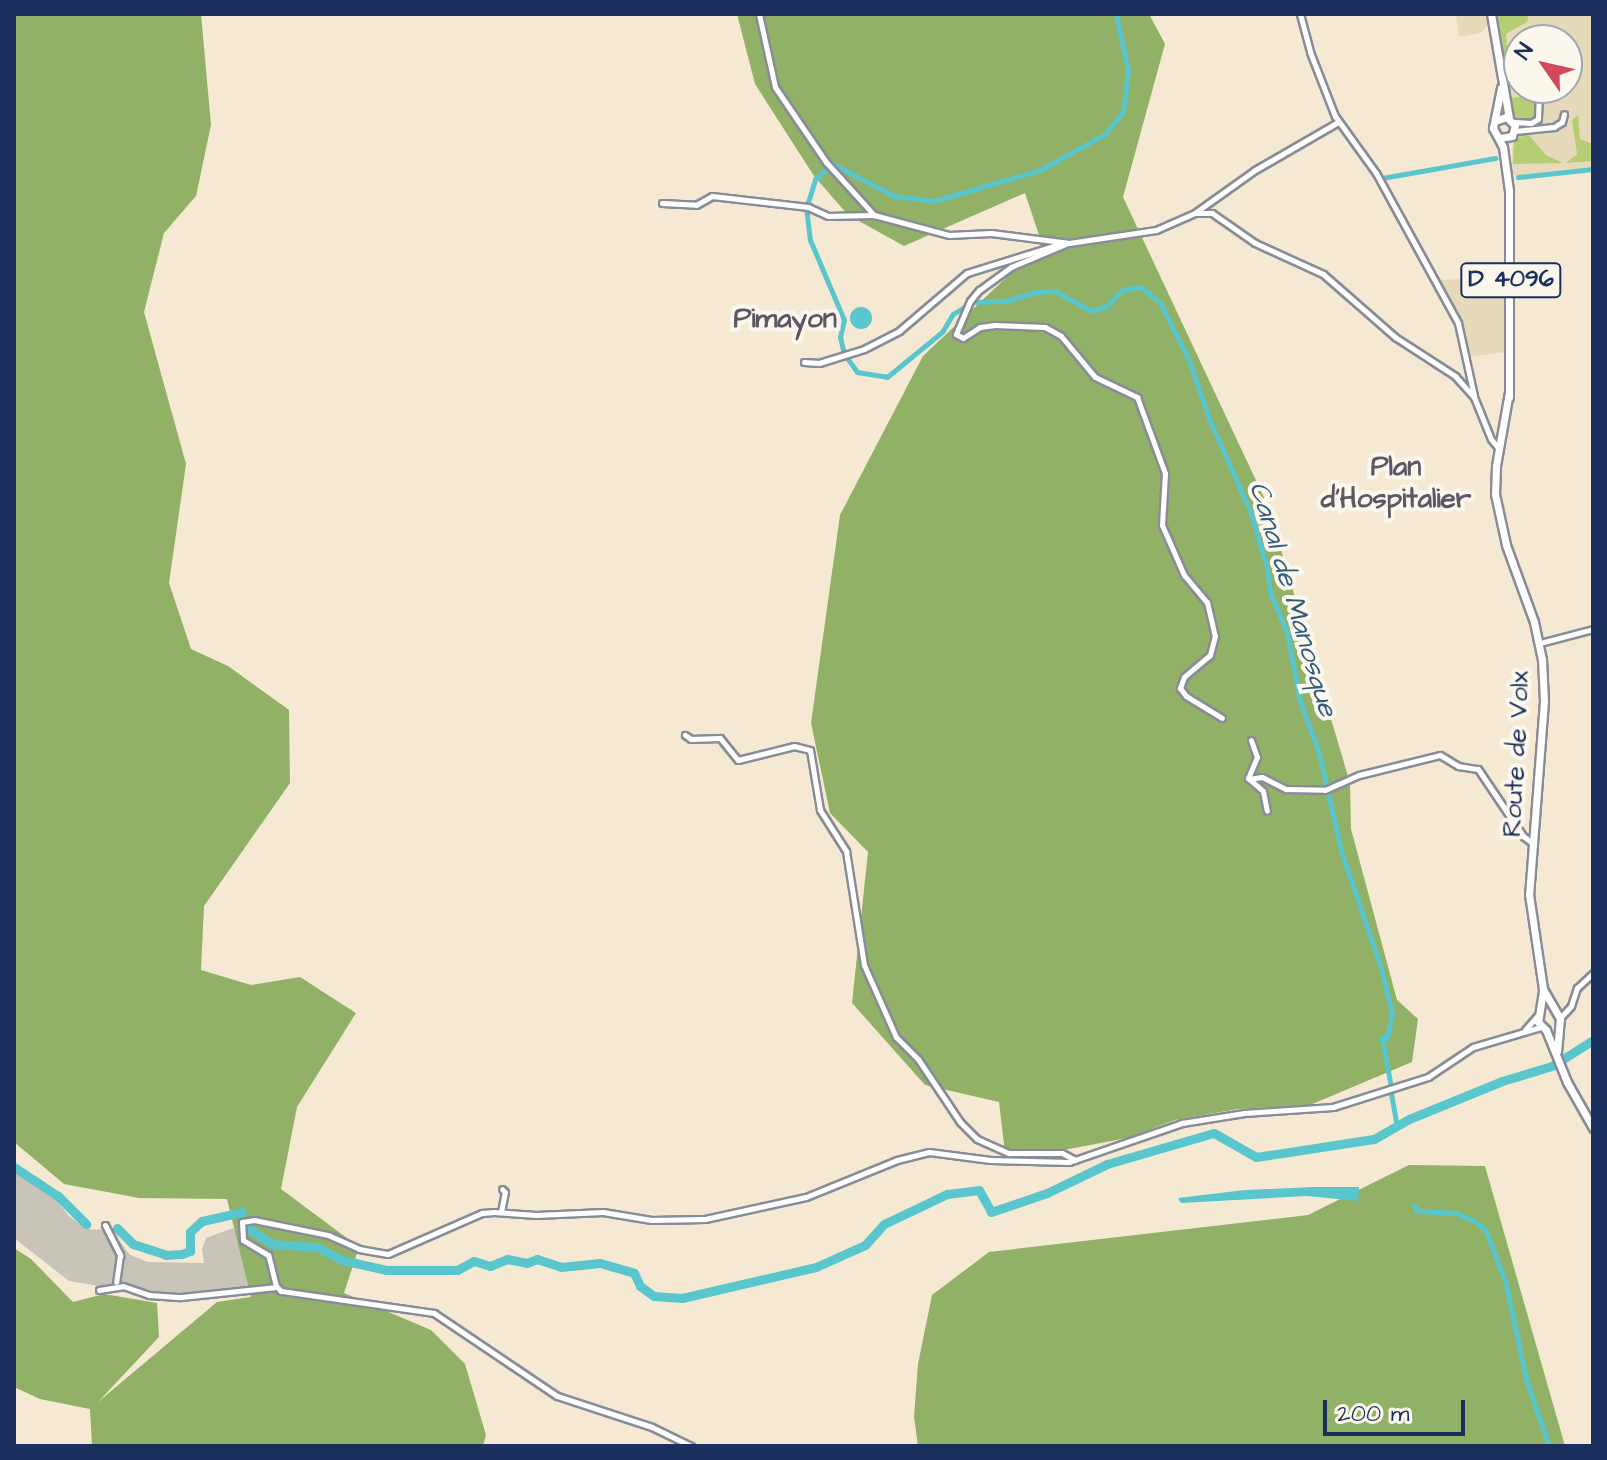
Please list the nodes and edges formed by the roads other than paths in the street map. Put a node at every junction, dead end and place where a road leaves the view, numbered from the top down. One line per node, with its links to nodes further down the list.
1 (759, 14): 14 (street)
2 (1300, 14): 8 (street)
3 (1491, 14): 4 (main road, Route de Volx / D 4096)
4 (1501, 88): 7 (main road, Route de Volx / D 4096); 9 (main road, Route de Volx / D 4096)
5 (1540, 104): 9 (street)
6 (1564, 114): 9 (street)
7 (1495, 121): 9 (main road); 10 (main road, Route de Volx)
8 (1338, 122): 13 (street); 18 (street)
9 (1512, 127): 10 (main road); 11 (main road, Route de Volx / D 4096)
10 (1500, 138): 11 (main road, Route de Volx / D 4096)
11 (1507, 168): 17 (main road, Route de Volx / D 4096)
12 (664, 203): 14 (street)
13 (1195, 213): 15 (street); 18 (street)
14 (874, 215): 15 (street)
15 (1069, 243): 16 (street); 24 (street)
16 (804, 362)
17 (1509, 392): 19 (main road, Route de Volx / D 4096); 20 (main road, Route de Volx / D 4096)
18 (1474, 397): 19 (street)
19 (1498, 448): 20 (street); 21 (main road, Route de Volx / D 4096)
20 (1499, 479): 21 (main road, Route de Volx / D 4096)
21 (1501, 526): 23 (main road, Route de Volx / D 4096)
22 (1593, 629): 23 (street)
23 (1540, 643): 29 (main road, Route de Volx / D 4096)
24 (1222, 718)
25 (685, 735): 38 (street)
26 (1251, 740): 27 (street)
27 (1249, 779): 28 (street); 29 (street)
28 (1267, 811)
29 (1531, 842): 31 (main road, Route de Volx / D 4096)
30 (1593, 973): 33 (street)
31 (1543, 989): 32 (main road, Route de Volx / D 4096); 33 (main road, Route de Volx / D 4096)
32 (1539, 1012): 33 (main road); 34 (main road, Route de Volx); 35 (street)
33 (1557, 1015): 34 (main road); 36 (main road, Route de Volx / D 4096)
34 (1544, 1028): 35 (street); 36 (main road, Route de Volx / D 4096)
35 (1524, 1031): 38 (street)
36 (1557, 1051): 37 (main road, Route de Volx / D 4096)
37 (1593, 1128)
38 (1076, 1160): 40 (street)
39 (502, 1189): 40 (street)
40 (501, 1212): 43 (street)
41 (105, 1225): 42 (street)
42 (116, 1282)
43 (276, 1287): 44 (street); 45 (street)
44 (99, 1290)
45 (691, 1446)

